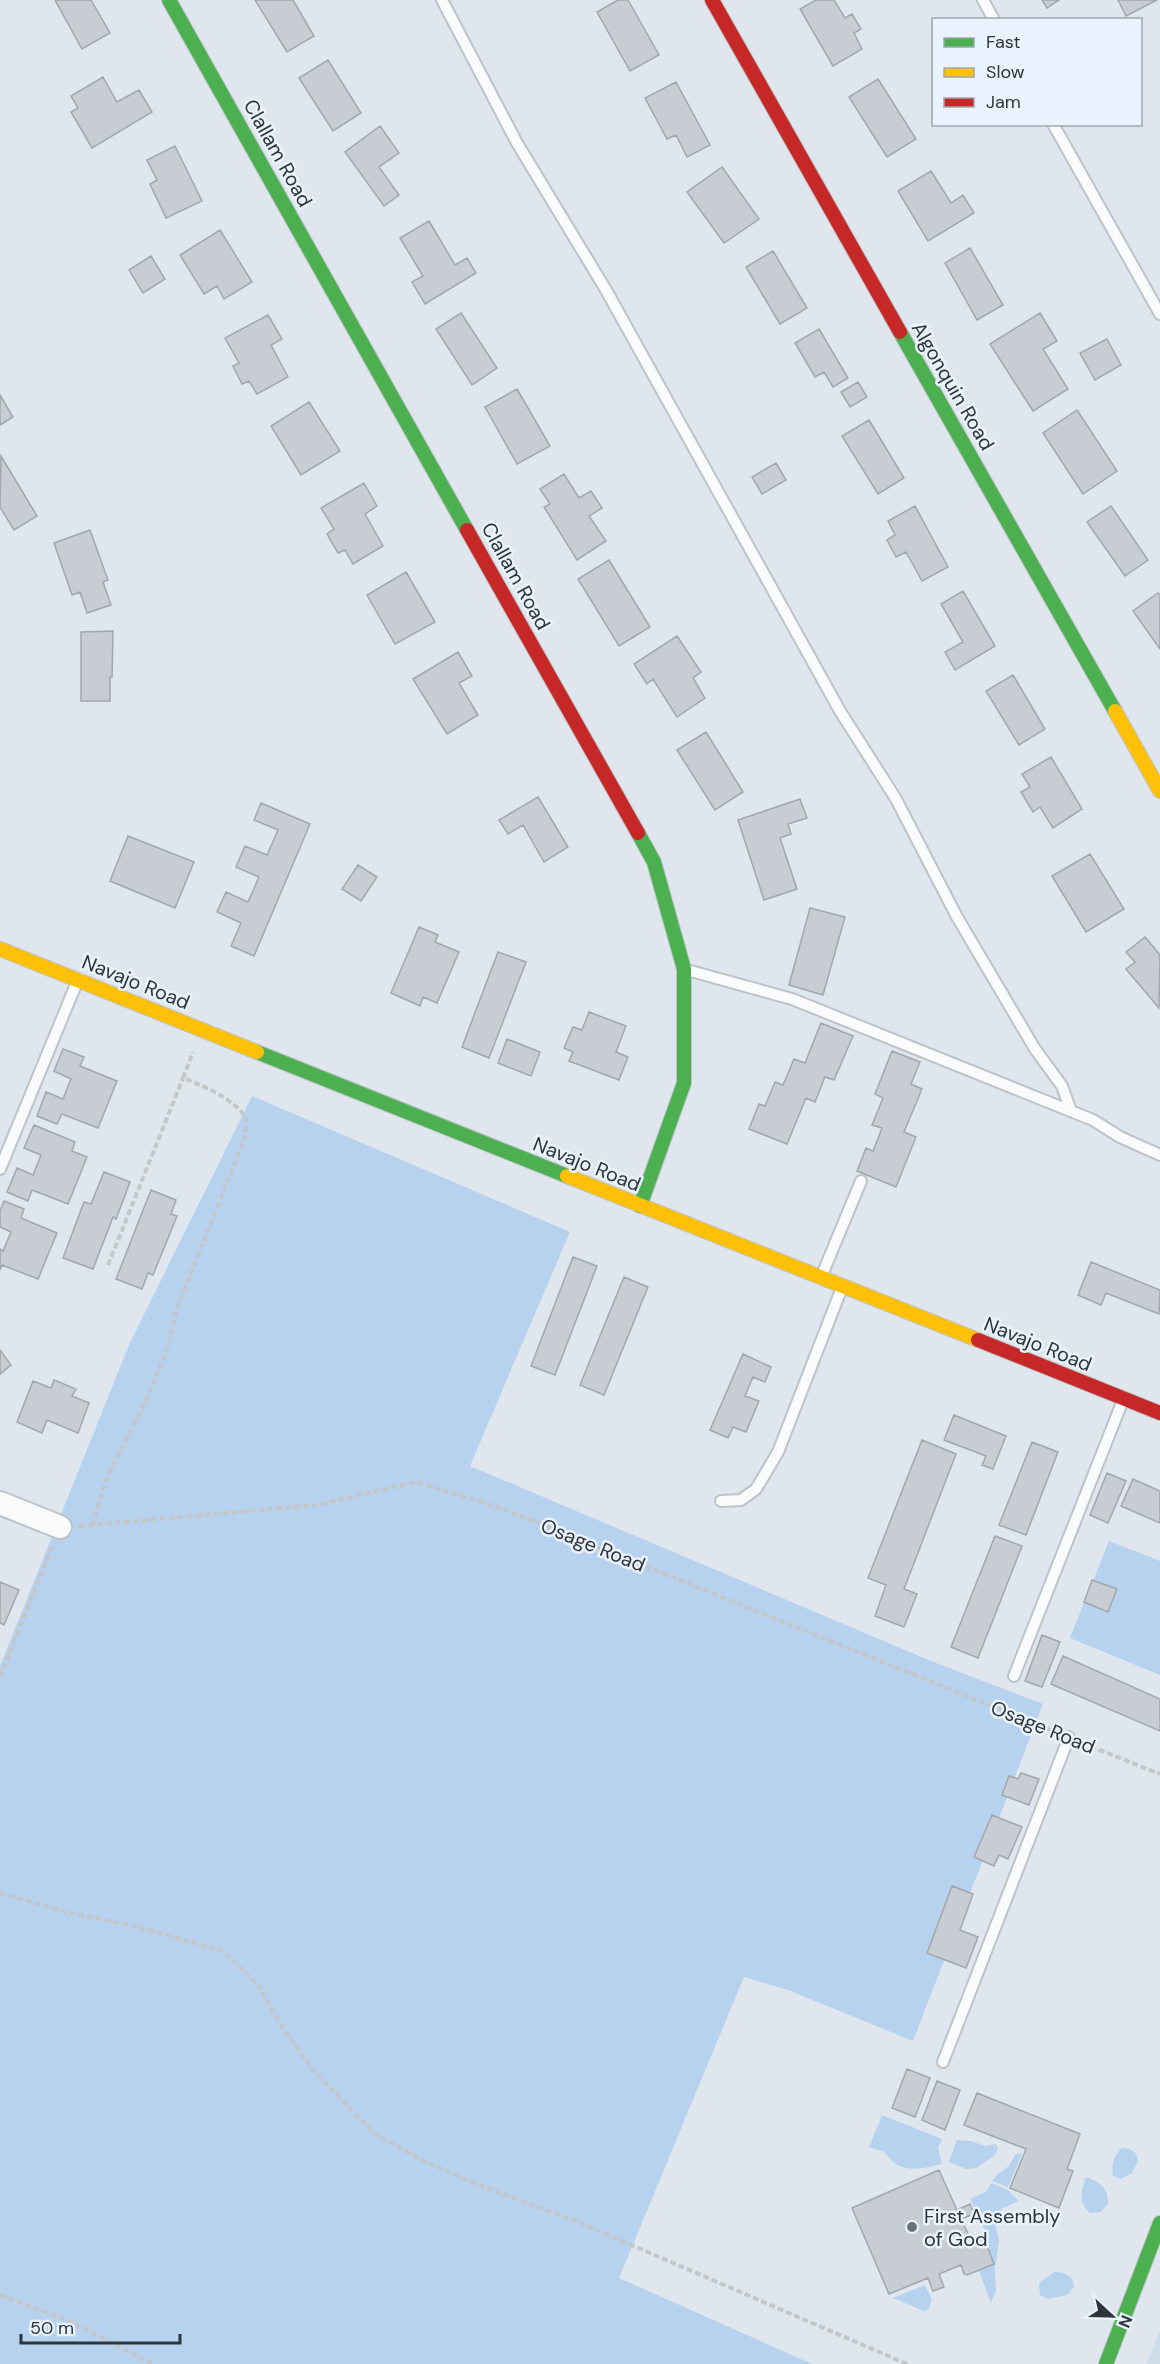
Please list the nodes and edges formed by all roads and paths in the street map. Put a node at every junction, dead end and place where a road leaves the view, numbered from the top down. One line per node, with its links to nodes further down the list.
1 (170, 0): 10 (street, Clallam Road)
2 (442, 0): 14 (lane)
3 (712, 0): 8 (street, Algonquin Road)
4 (983, 0): 5 (lane)
5 (993, 18)
6 (1054, 126): 7 (lane)
7 (1160, 314)
8 (1160, 791)
9 (0, 949): 11 (street, Navajo Road)
10 (684, 969): 14 (lane); 18 (street, Clallam Road)
11 (78, 979): 12 (street, Navajo Road); 16 (lane)
12 (203, 1030): 13 (path); 18 (street, Navajo Road)
13 (183, 1078): 19 (path); 26 (path)
14 (1071, 1111): 15 (lane)
15 (1160, 1155)
16 (0, 1169)
17 (861, 1181): 20 (lane)
18 (640, 1206): 20 (street, Navajo Road)
19 (108, 1265)
20 (821, 1278): 21 (street, Navajo Road)
21 (842, 1287): 22 (street, Navajo Road); 24 (lane)
22 (1124, 1399): 23 (street, Navajo Road); 28 (lane)
23 (1160, 1413)
24 (721, 1501)
25 (0, 1503): 27 (street)
26 (92, 1525): 27 (path, Osage Road); 30 (path, Osage Road)
27 (60, 1527): 29 (path)
28 (1014, 1676)
29 (0, 1677)
30 (1069, 1737): 31 (path, Osage Road); 33 (lane)
31 (1160, 1774)
32 (0, 1893): 37 (path)
33 (943, 2062)
34 (1160, 2223): 38 (street)
35 (0, 2295): 36 (path)
36 (152, 2364)
37 (907, 2364)
38 (1106, 2364)

